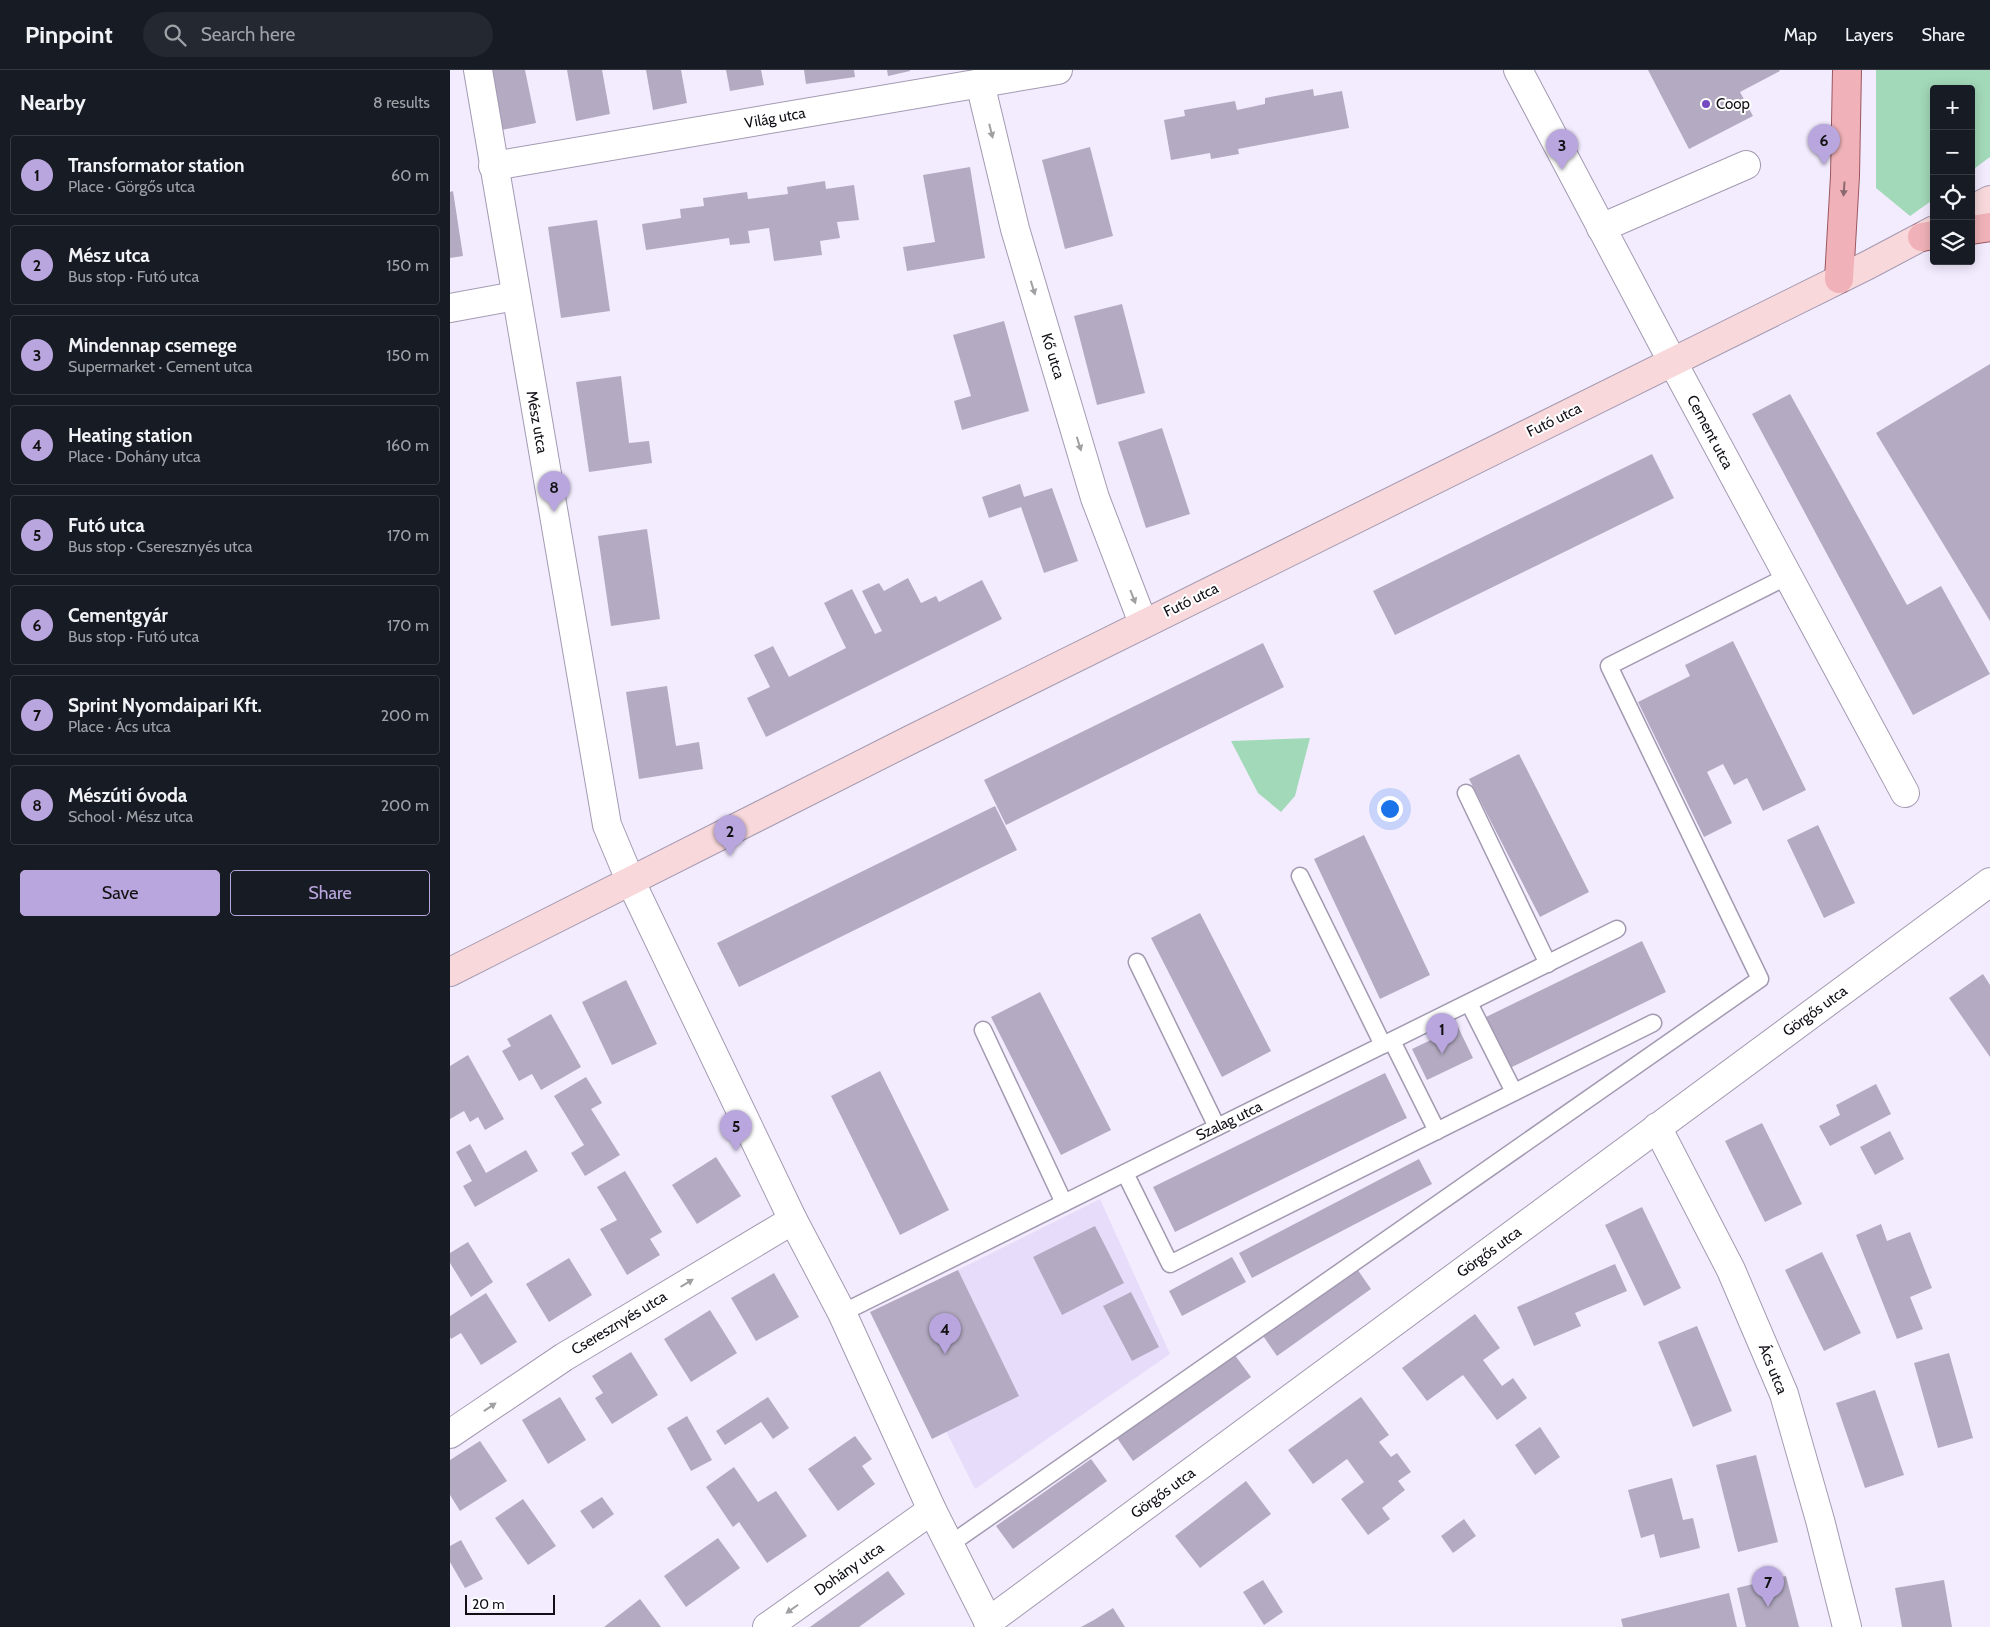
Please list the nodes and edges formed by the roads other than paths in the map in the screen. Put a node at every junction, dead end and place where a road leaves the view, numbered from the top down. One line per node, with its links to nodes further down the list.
1 (478, 70): 7 (street, Mész utca)
2 (1058, 70): 5 (street, Világ utca)
3 (1518, 70): 11 (street, Cement utca)
4 (1847, 70): 14 (main road, one-way to 14)
5 (980, 83): 7 (street, Világ utca); 19 (street, Kő utca, one-way to 19)
6 (1746, 165): 11 (street)
7 (493, 166): 15 (street, Mész utca)
8 (1990, 200): 9 (main road)
9 (1975, 208)
10 (1990, 227): 12 (main road)
11 (1601, 228): 17 (street, Cement utca)
12 (1975, 229)
13 (1930, 234): 14 (main road, Futó utca)
14 (1839, 279): 17 (main road, Futó utca)
15 (515, 296): 16 (street); 23 (street, Mész utca)
16 (450, 308)
17 (1672, 362): 18 (street, Cement utca); 19 (main road, Futó utca)
18 (1788, 576): 21 (street, Cement utca); 43 (lane)
19 (1143, 623): 23 (main road, Futó utca)
20 (1466, 793): 27 (lane)
21 (1905, 793)
22 (1300, 876): 32 (lane)
23 (630, 880): 28 (main road, Futó utca); 39 (street, Mész utca)
24 (1987, 890): 35 (street, Görgős utca)
25 (1617, 929): 27 (lane, Szalag utca)
26 (1137, 962): 34 (lane)
27 (1548, 964): 29 (lane, Szalag utca)
28 (450, 972)
29 (1469, 1003): 32 (lane, Szalag utca); 33 (lane)
30 (1653, 1023): 33 (lane)
31 (983, 1030): 38 (lane)
32 (1387, 1043): 34 (lane, Szalag utca); 36 (lane)
33 (1514, 1092): 36 (lane)
34 (1217, 1127): 37 (lane, Szalag utca)
35 (1657, 1127): 44 (street, Görgős utca); 46 (street, Ács utca)
36 (1438, 1130): 37 (lane)
37 (1125, 1173): 38 (lane, Szalag utca)
38 (1064, 1203): 40 (lane, Szalag utca)
39 (793, 1220): 40 (street, Mész utca); 41 (street, Cseresznyés utca, one-way to 39)
40 (842, 1313): 42 (street, Mész utca)
41 (450, 1434)
42 (932, 1510): 43 (street, Mész utca); 45 (street, Dohány utca, one-way to 45)
43 (949, 1545): 44 (street, Mész utca)
44 (989, 1625)
45 (766, 1627)
46 (1848, 1627)

